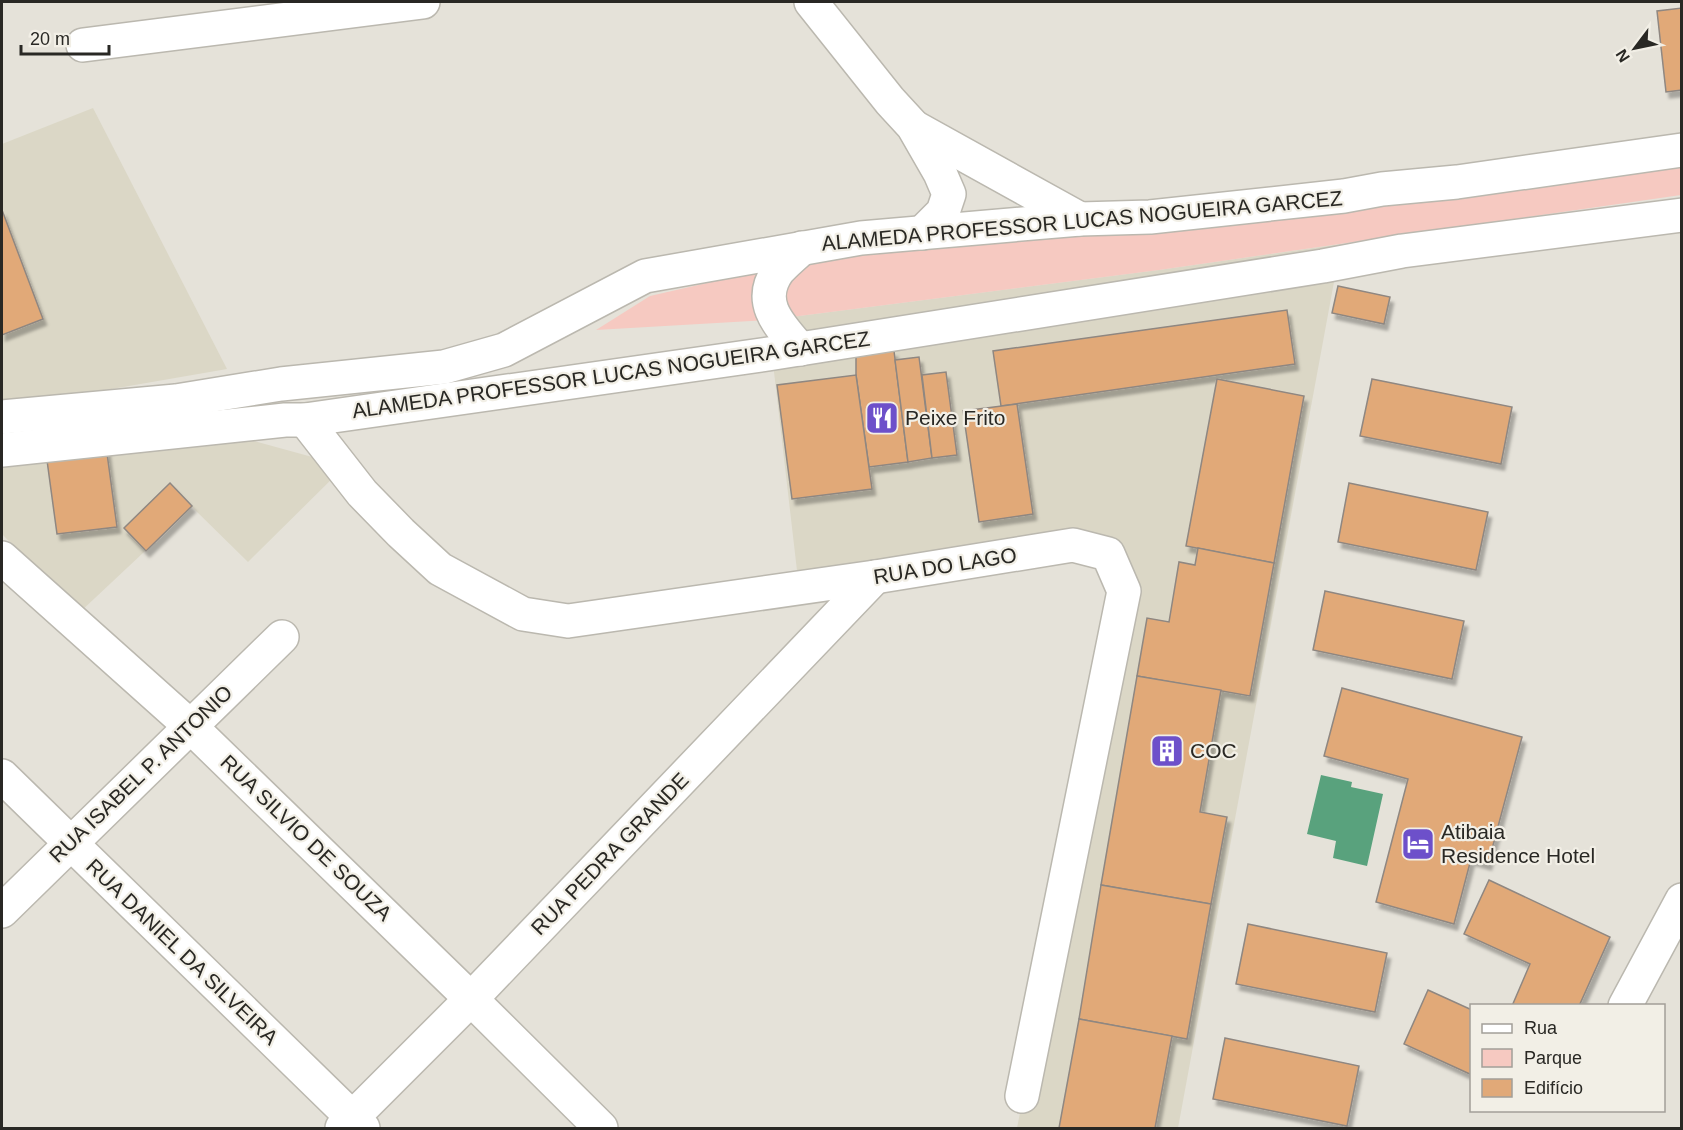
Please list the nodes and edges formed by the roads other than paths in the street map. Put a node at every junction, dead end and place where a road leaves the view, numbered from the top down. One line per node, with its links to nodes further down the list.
1 (423, 2): 3 (street)
2 (811, 2): 4 (street)
3 (83, 45)
4 (913, 126): 7 (street); 8 (street)
5 (1682, 150): 7 (street, ALAMEDA PROFESSOR LUCAS NOGUEIRA GARCEZ)
6 (1682, 215): 10 (street, ALAMEDA PROFESSOR LUCAS NOGUEIRA GARCEZ)
7 (1080, 219): 8 (street, ALAMEDA PROFESSOR LUCAS NOGUEIRA GARCEZ)
8 (922, 233): 9 (street, ALAMEDA PROFESSOR LUCAS NOGUEIRA GARCEZ)
9 (802, 248): 10 (street); 11 (street, ALAMEDA PROFESSOR LUCAS NOGUEIRA GARCEZ)
10 (800, 349): 12 (street, ALAMEDA PROFESSOR LUCAS NOGUEIRA GARCEZ)
11 (2, 417)
12 (306, 420): 13 (street, ALAMEDA PROFESSOR LUCAS NOGUEIRA GARCEZ); 15 (street, RUA DO LAGO)
13 (2, 450)
14 (2, 558): 17 (street, RUA SILVIO DE SOUZA)
15 (875, 578): 22 (street, RUA PEDRA GRANDE); 24 (street, RUA DO LAGO)
16 (282, 637): 17 (street, RUA ISABEL P. ANTONIO)
17 (190, 726): 19 (street, RUA ISABEL P. ANTONIO); 22 (street, RUA SILVIO DE SOUZA)
18 (2, 776): 19 (street, RUA DANIEL DA SILVEIRA)
19 (70, 843): 21 (street, RUA ISABEL P. ANTONIO); 25 (street, RUA DANIEL DA SILVEIRA)
20 (1682, 900): 23 (street)
21 (2, 911)
22 (471, 999): 25 (street, RUA PEDRA GRANDE); 26 (street, RUA SILVIO DE SOUZA)
23 (1626, 1004)
24 (1022, 1096)
25 (353, 1125)
26 (601, 1128)

